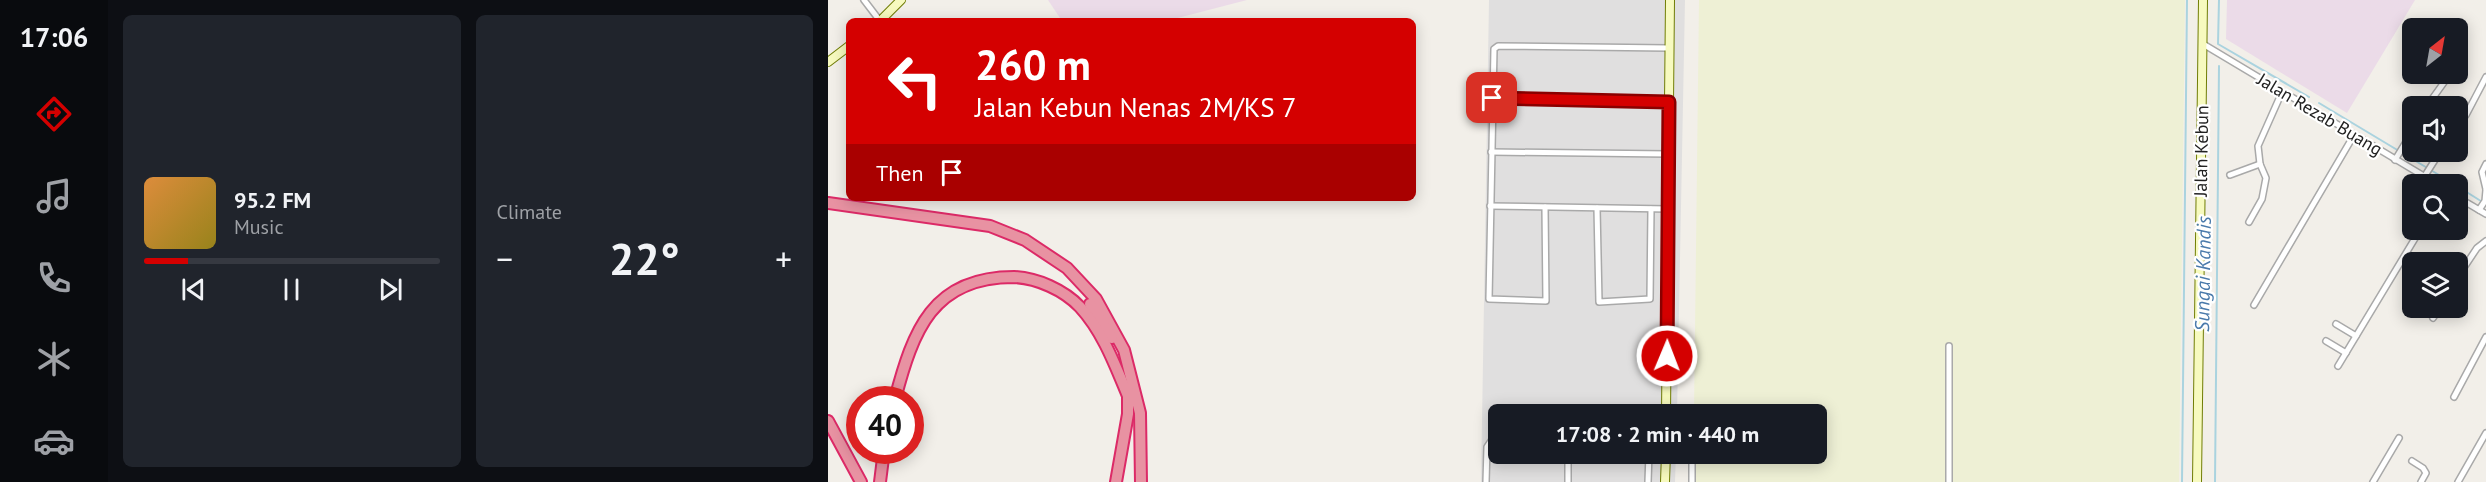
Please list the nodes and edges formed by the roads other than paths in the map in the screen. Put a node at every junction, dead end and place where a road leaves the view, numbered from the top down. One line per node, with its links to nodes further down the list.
1 (864, 0): 5 (street)
2 (901, 0): 6 (street)
3 (1670, 0): 9 (street)
4 (2203, 0): 7 (street, Jalan Kebun)
5 (878, 18)
6 (883, 18)
7 (2203, 44): 12 (street, Jalan Rezab Buang); 73 (street, Jalan Kebun)
8 (846, 48): 10 (street)
9 (1668, 48): 13 (street); 14 (street)
10 (828, 62)
11 (2486, 77): 15 (street)
12 (2282, 92): 16 (street, Jalan Rezab Buang); 21 (street)
13 (1492, 98): 14 (street); 18 (street)
14 (1669, 102): 19 (street)
15 (2468, 111)
16 (2354, 135): 20 (street, Jalan Rezab Buang); 41 (street)
17 (2402, 148): 20 (street)
18 (1491, 152): 19 (street); 29 (street)
19 (1668, 154): 34 (street)
20 (2396, 158): 23 (street, Jalan Rezab Buang)
21 (2260, 164): 24 (street); 36 (street)
22 (2486, 164): 25 (street)
23 (2423, 174)
24 (2230, 175)
25 (2486, 190): 26 (street)
26 (2485, 201): 32 (street)
27 (2468, 202): 32 (street)
28 (828, 203): 66 (highway)
29 (1490, 206): 30 (street); 30 (street)
30 (1545, 207): 31 (street)
31 (1597, 208): 33 (street); 33 (street)
32 (2480, 208): 35 (street)
33 (1651, 209): 34 (street)
34 (1668, 209): 52 (street)
35 (2486, 214)
36 (2249, 222)
37 (2414, 240): 43 (street)
38 (2486, 241): 39 (street)
39 (2468, 262)
40 (1090, 304): 50 (highway)
41 (2254, 305)
42 (2336, 324): 43 (street)
43 (2356, 336): 47 (street)
44 (2486, 337): 51 (street)
45 (2326, 341): 47 (street)
46 (1949, 346): 72 (street)
47 (2346, 353): 48 (street)
48 (2338, 366)
49 (898, 386): 50 (highway)
50 (1128, 396): 65 (highway)
51 (2454, 397)
52 (1666, 404)
53 (828, 421): 63 (highway)
54 (2486, 433): 76 (street)
55 (2399, 438): 74 (street)
56 (1488, 446): 67 (street)
57 (2412, 461): 75 (street)
58 (882, 464): 64 (highway)
59 (1568, 464): 68 (street)
60 (1648, 464): 69 (street)
61 (1666, 464): 70 (street)
62 (1692, 464): 71 (street)
63 (861, 482)
64 (880, 482)
65 (1116, 482)
66 (1141, 482)
67 (1486, 482)
68 (1568, 482)
69 (1648, 482)
70 (1665, 482)
71 (1692, 482)
72 (1949, 482)
73 (2197, 482)
74 (2373, 482)
75 (2421, 482)
76 (2457, 482)

